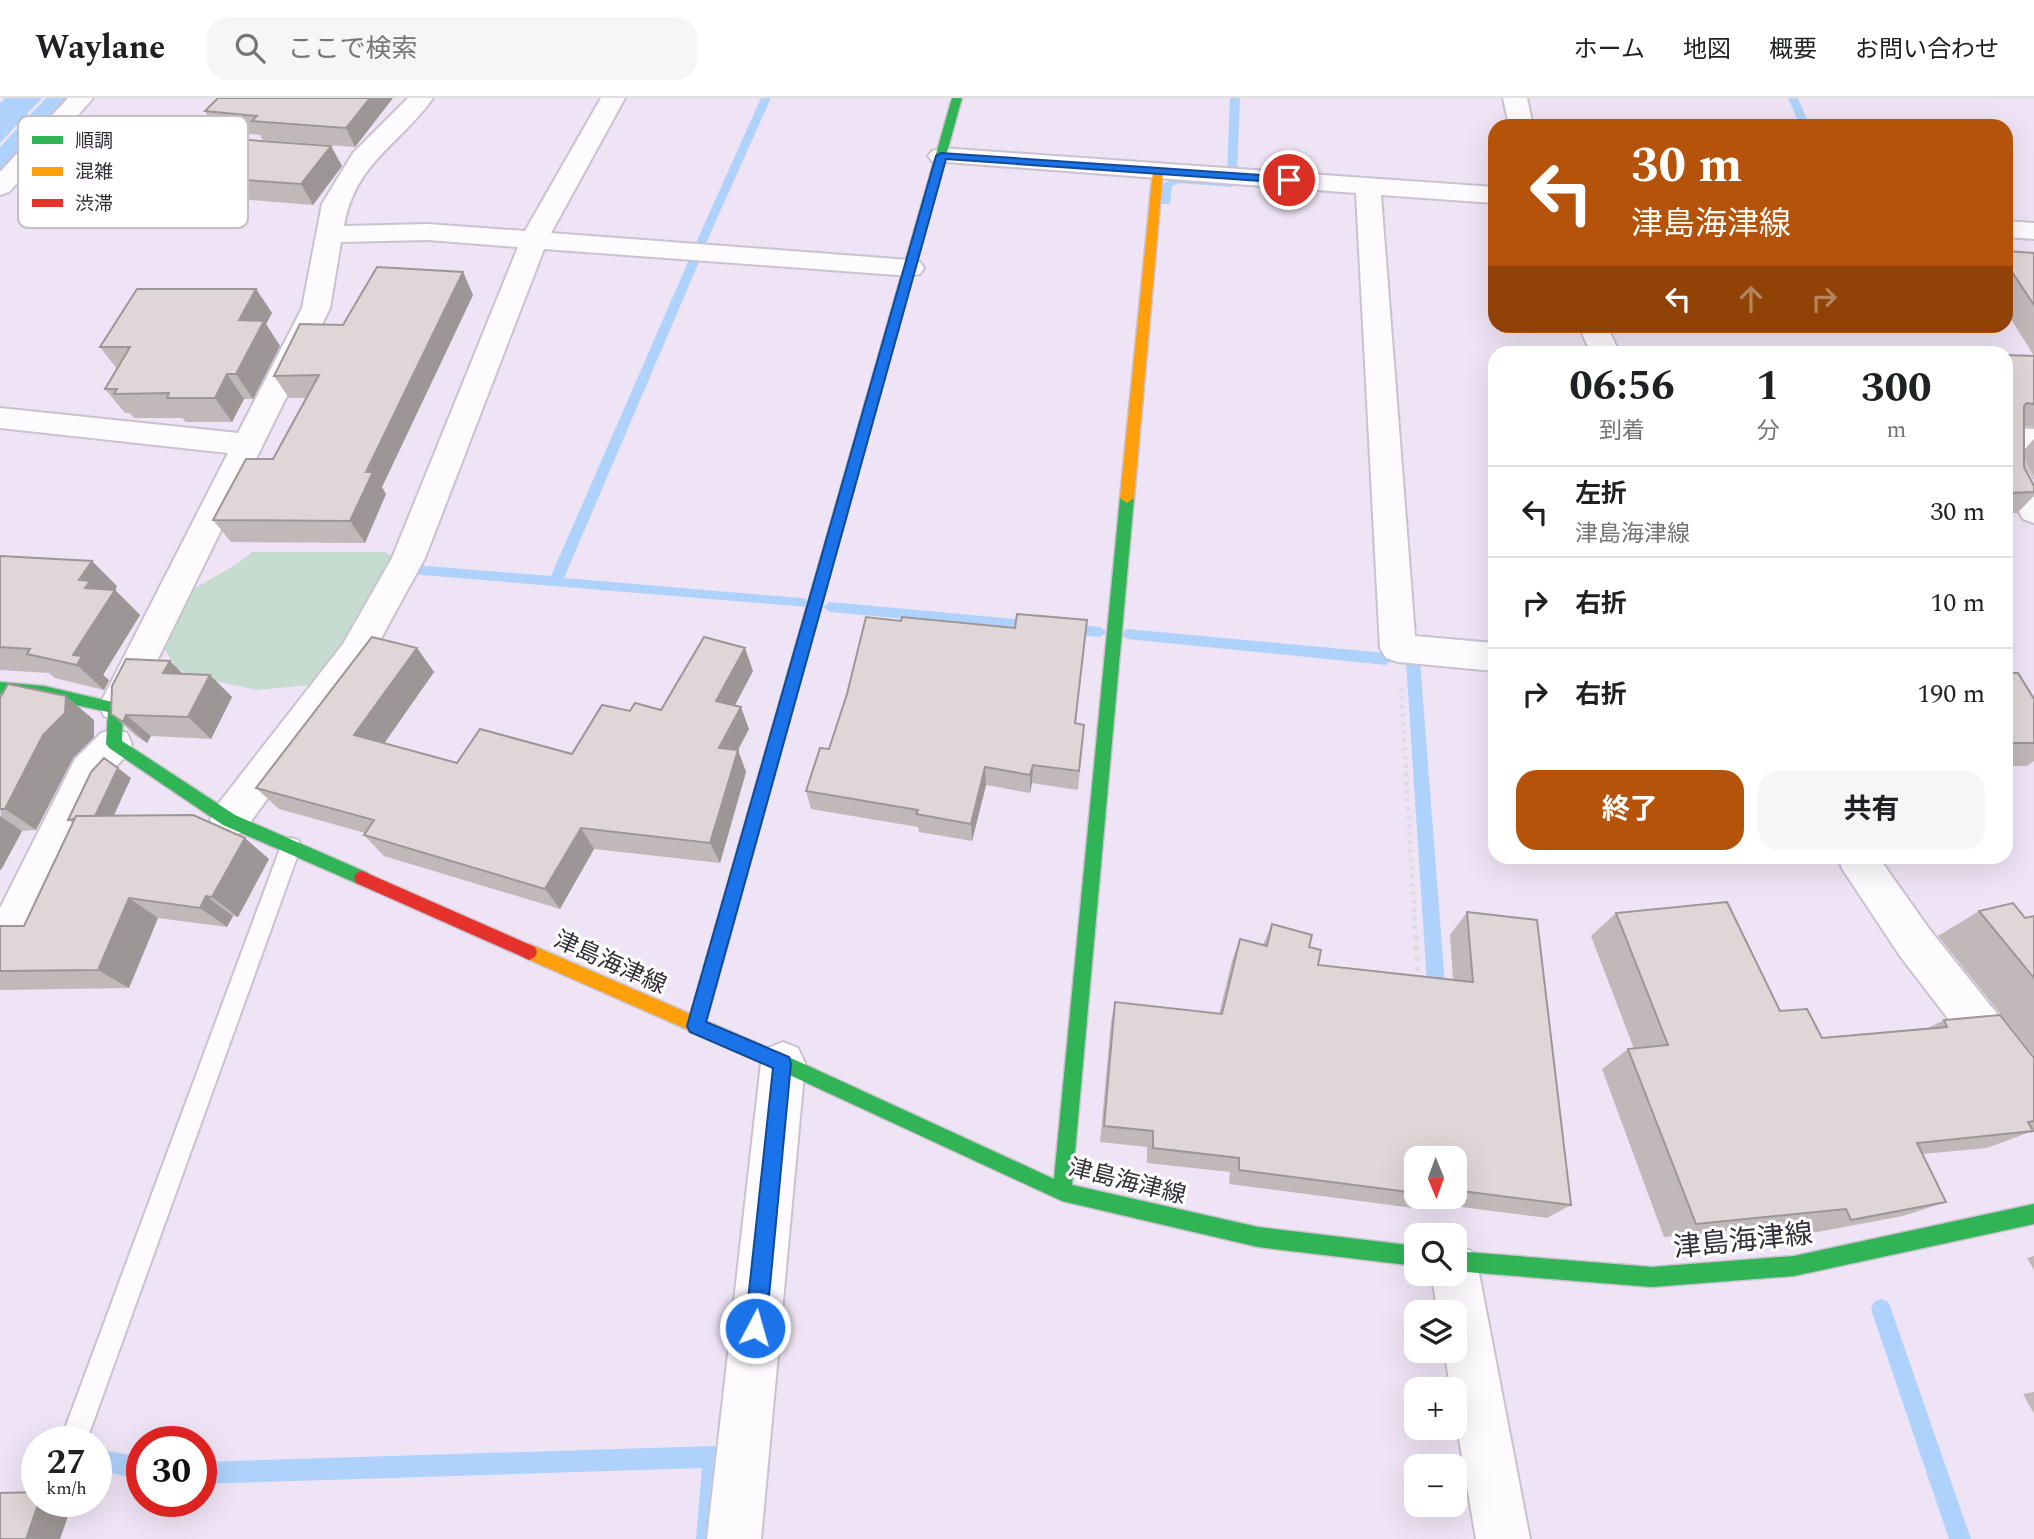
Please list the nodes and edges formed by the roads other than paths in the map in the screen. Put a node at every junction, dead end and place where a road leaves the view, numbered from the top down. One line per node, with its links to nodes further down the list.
1 (81, 98): 6 (street)
2 (421, 98): 18 (street)
3 (613, 98): 19 (street)
4 (957, 98): 10 (street)
5 (1515, 98): 7 (street)
6 (64, 116)
7 (1520, 119)
8 (248, 149): 9 (street)
9 (308, 153)
10 (941, 156): 12 (street); 20 (street)
11 (18, 167): 14 (street)
12 (1158, 171): 13 (street); 37 (street)
13 (1368, 186): 15 (street); 27 (street)
14 (0, 187)
15 (1488, 195)
16 (2013, 230): 17 (street)
17 (2034, 231)
18 (329, 234): 19 (street); 24 (street)
19 (534, 239): 20 (street); 30 (street)
20 (910, 268): 34 (street)
21 (0, 418): 24 (street)
22 (2013, 438): 23 (street)
23 (2034, 439)
24 (246, 444): 29 (street)
25 (2013, 473): 26 (street)
26 (2034, 512)
27 (1488, 656)
28 (0, 688): 29 (street, 津島海津線)
29 (115, 726): 30 (street, 津島海津線); 33 (street)
30 (229, 820): 31 (street, 津島海津線)
31 (291, 846): 34 (street, 津島海津線); 42 (lane)
32 (1861, 864): 36 (street)
33 (0, 951)
34 (696, 1026): 35 (street, 津島海津線)
35 (782, 1063): 37 (street, 津島海津線); 43 (street)
36 (2034, 1095)
37 (1062, 1192): 39 (street, 津島海津線)
38 (2034, 1214): 40 (street, 津島海津線)
39 (1404, 1254)
40 (1467, 1262)
41 (1457, 1286): 44 (street)
42 (79, 1426)
43 (734, 1539)
44 (1503, 1539)

